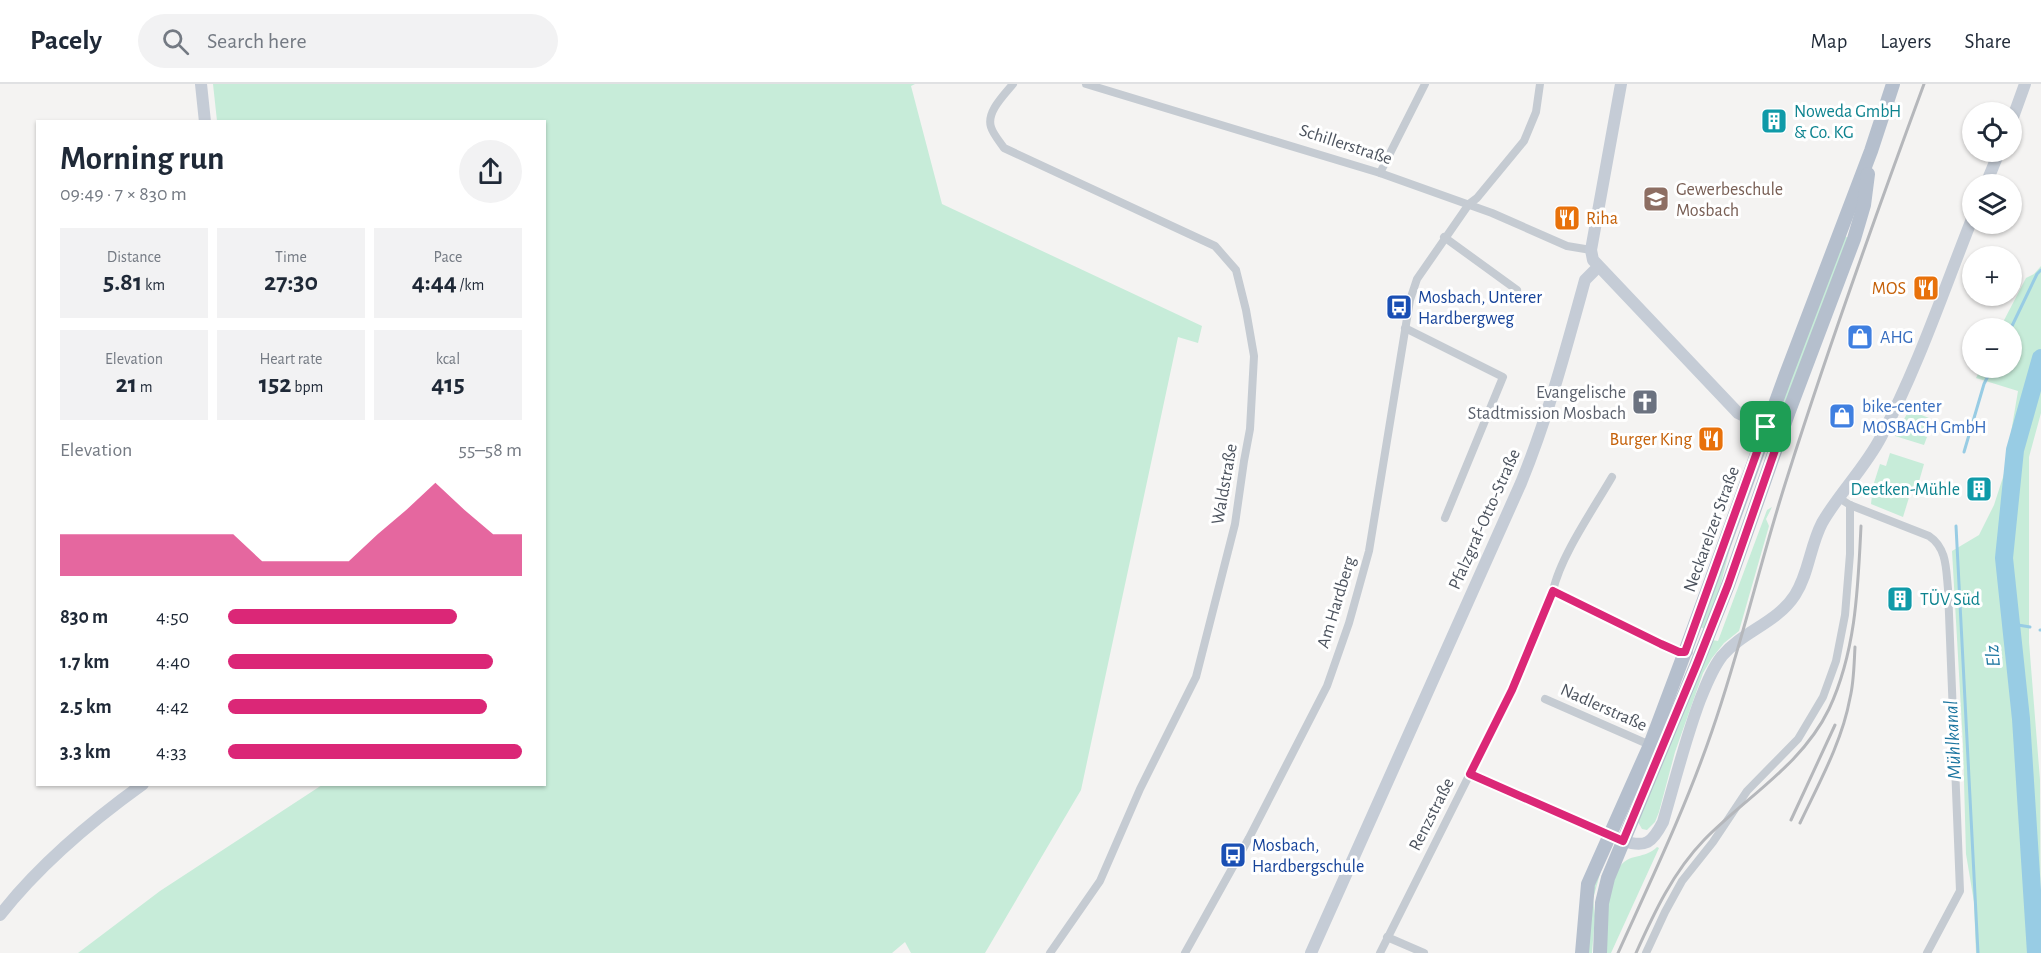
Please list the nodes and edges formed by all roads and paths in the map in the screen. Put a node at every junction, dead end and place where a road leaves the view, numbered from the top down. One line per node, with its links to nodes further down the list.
1 (201, 84): 10 (street)
2 (1013, 84): 37 (street, Waldstraße)
3 (1086, 84): 12 (street, Schillerstraße)
4 (1425, 84): 12 (street)
5 (1540, 84): 13 (street, Am Hardberg)
6 (1621, 84): 16 (street)
7 (1893, 84): 11 (main road, Neckarelzer Straße)
8 (2025, 84): 9 (street)
9 (2018, 102)
10 (205, 120)
11 (1870, 151): 20 (main road, Neckarelzer Straße); 21 (main road)
12 (1380, 173): 13 (street, Schillerstraße)
13 (1469, 204): 15 (street, Am Hardberg); 16 (street, Schillerstraße)
14 (1966, 234): 23 (street)
15 (1444, 237): 18 (street); 19 (street, Am Hardberg)
16 (1590, 250): 17 (street)
17 (1598, 267): 20 (street); 39 (street, Pfalzgraf-Otto-Straße)
18 (1517, 290)
19 (1405, 328): 25 (street); 38 (street, Am Hardberg)
20 (1766, 427): 21 (street); 28 (main road, Neckarelzer Straße)
21 (1781, 433): 27 (main road)
22 (1612, 477): 26 (street, Renzstraße)
23 (1839, 498): 24 (street); 34 (street)
24 (1850, 506): 44 (street); 45 (street)
25 (1445, 518)
26 (1553, 591): 28 (street); 31 (street, Renzstraße)
27 (1703, 647): 28 (street); 34 (main road)
28 (1685, 652): 30 (main road, Neckarelzer Straße)
29 (1545, 699): 30 (street, Nadlerstraße)
30 (1650, 745): 33 (main road, Neckarelzer Straße)
31 (1470, 774): 33 (street); 36 (street, Renzstraße)
32 (140, 786): 35 (street)
33 (1603, 831): 34 (street); 42 (main road, Neckarelzer Straße)
34 (1623, 841): 43 (main road)
35 (0, 915)
36 (1387, 937): 40 (street, Renzstraße); 41 (street)
37 (1050, 953)
38 (1185, 953)
39 (1311, 953)
40 (1380, 953)
41 (1424, 953)
42 (1582, 953)
43 (1600, 953)
44 (1646, 953)
45 (1927, 953)

